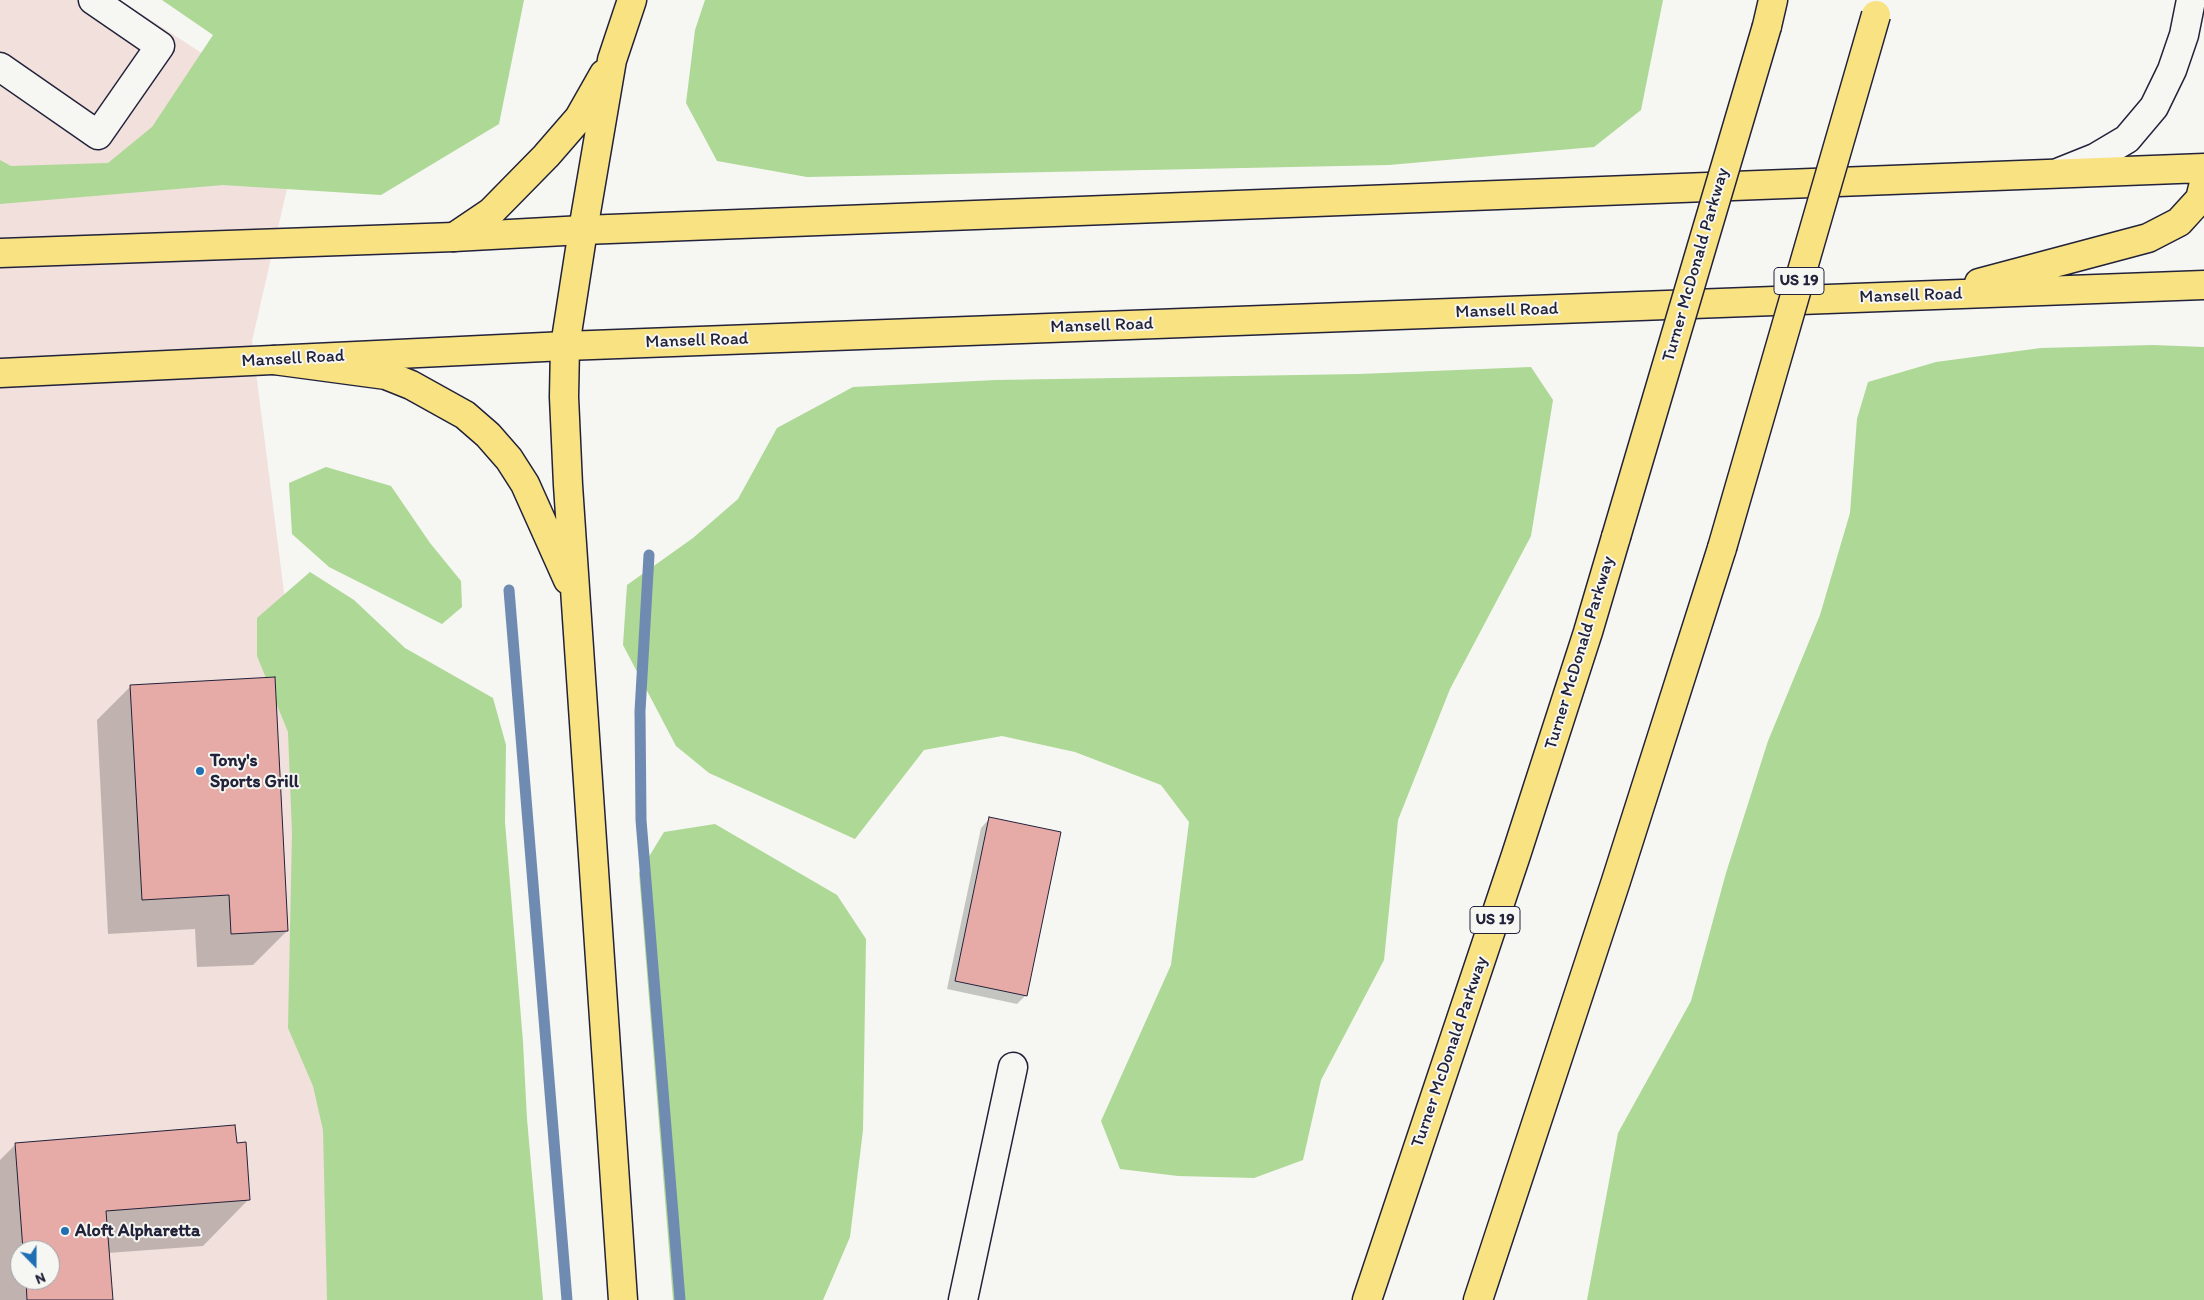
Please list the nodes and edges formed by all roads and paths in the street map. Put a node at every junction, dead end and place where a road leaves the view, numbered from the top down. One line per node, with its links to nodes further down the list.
1 (93, 0): 9 (lane)
2 (632, 0): 8 (main road)
3 (1773, 0): 25 (main road, Turner McDonald Parkway / US 19, bridge)
4 (2191, 0): 11 (lane)
5 (2196, 0): 7 (lane)
6 (1878, 7): 26 (main road, US 19, bridge)
7 (2204, 42)
8 (612, 60): 13 (main road); 14 (main road)
9 (0, 67)
10 (2204, 168): 11 (main road)
11 (2056, 174): 13 (main road)
12 (2204, 183): 17 (main road)
13 (583, 230): 14 (main road); 18 (main road)
14 (454, 237): 15 (main road)
15 (8, 249)
16 (2204, 285): 17 (main road, Mansell Road)
17 (1929, 296): 18 (main road, Mansell Road)
18 (565, 346): 19 (main road, Mansell Road); 21 (main road)
19 (274, 360): 20 (main road, Mansell Road); 21 (main road)
20 (0, 373)
21 (576, 600): 23 (main road)
22 (1013, 1068): 24 (lane)
23 (623, 1300)
24 (963, 1300)
25 (1367, 1300)
26 (1478, 1300)

